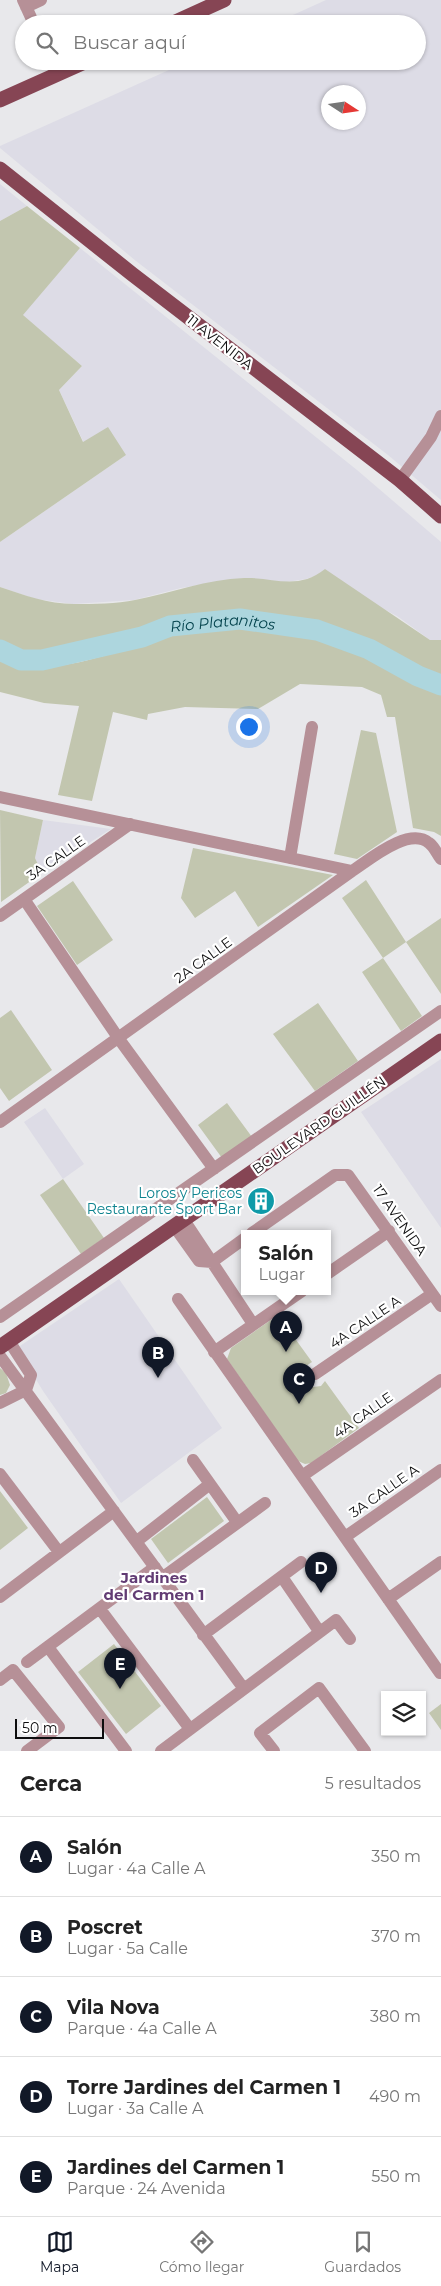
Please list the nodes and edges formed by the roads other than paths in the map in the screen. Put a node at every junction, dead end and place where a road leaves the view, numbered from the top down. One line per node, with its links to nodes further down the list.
1 (41, 0): 3 (street)
2 (224, 0): 5 (main road)
3 (25, 3): 4 (street)
4 (30, 15)
5 (191, 15)
6 (51, 70): 7 (main road)
7 (0, 100)
8 (0, 168): 10 (main road, 11 AVENIDA)
9 (441, 416): 10 (street)
10 (400, 480): 11 (main road, 11 AVENIDA)
11 (441, 516)
12 (312, 727): 15 (street)
13 (0, 797): 14 (street)
14 (130, 824): 15 (street); 18 (street, 3A CALLE)
15 (290, 858): 17 (street)
16 (441, 859): 17 (street, 2A CALLE)
17 (352, 871): 21 (street, 2A CALLE)
18 (24, 899): 19 (street, 3A CALLE); 21 (street)
19 (0, 916)
20 (441, 1011): 24 (street)
21 (119, 1040): 23 (street, 2A CALLE); 24 (street)
22 (441, 1041): 25 (main road, BOULEVARD GUILLÉN)
23 (0, 1122)
24 (214, 1169): 35 (street)
25 (179, 1223): 29 (street); 37 (main road, BOULEVARD GUILLÉN)
26 (256, 1230): 27 (street, 17 AVENIDA)
27 (390, 1231): 30 (street); 31 (street, 17 AVENIDA)
28 (241, 1240): 29 (street)
29 (205, 1261): 36 (street)
30 (331, 1271)
31 (432, 1294): 34 (street, 17 AVENIDA); 40 (street, 4A CALLE A)
32 (296, 1295): 36 (street)
33 (178, 1299): 38 (street)
34 (441, 1306)
35 (0, 1317)
36 (253, 1324): 38 (street)
37 (4, 1344): 42 (street)
38 (214, 1352): 47 (street)
39 (0, 1356): 42 (street)
40 (314, 1374)
41 (441, 1380): 47 (street, 4A CALLE)
42 (26, 1390): 43 (street); 50 (street)
43 (0, 1403)
44 (193, 1460): 48 (street)
45 (441, 1470): 52 (street, 3A CALLE A)
46 (0, 1474): 54 (street)
47 (302, 1476): 52 (street)
48 (210, 1484): 51 (street); 53 (street)
49 (265, 1504): 51 (street)
50 (114, 1511): 53 (street); 54 (street)
51 (237, 1522): 59 (street)
52 (345, 1537): 61 (street)
53 (137, 1541): 57 (street)
54 (59, 1552): 60 (street)
55 (301, 1562): 58 (street)
56 (441, 1562): 61 (street)
57 (155, 1567): 59 (street); 62 (street)
58 (282, 1577): 63 (street); 64 (street)
59 (163, 1578): 64 (street)
60 (2, 1590)
61 (388, 1599): 68 (street)
62 (100, 1609): 66 (street); 71 (street)
63 (319, 1631): 65 (street); 70 (street)
64 (203, 1635): 70 (street)
65 (350, 1640)
66 (48, 1646): 67 (street); 73 (street)
67 (26, 1662)
68 (438, 1664)
69 (0, 1680): 72 (street)
70 (244, 1689): 71 (street)
71 (190, 1729): 74 (street)
72 (27, 1751)
73 (126, 1751)
74 (161, 1751)
75 (274, 1751): 76 (street)
76 (365, 1751)

